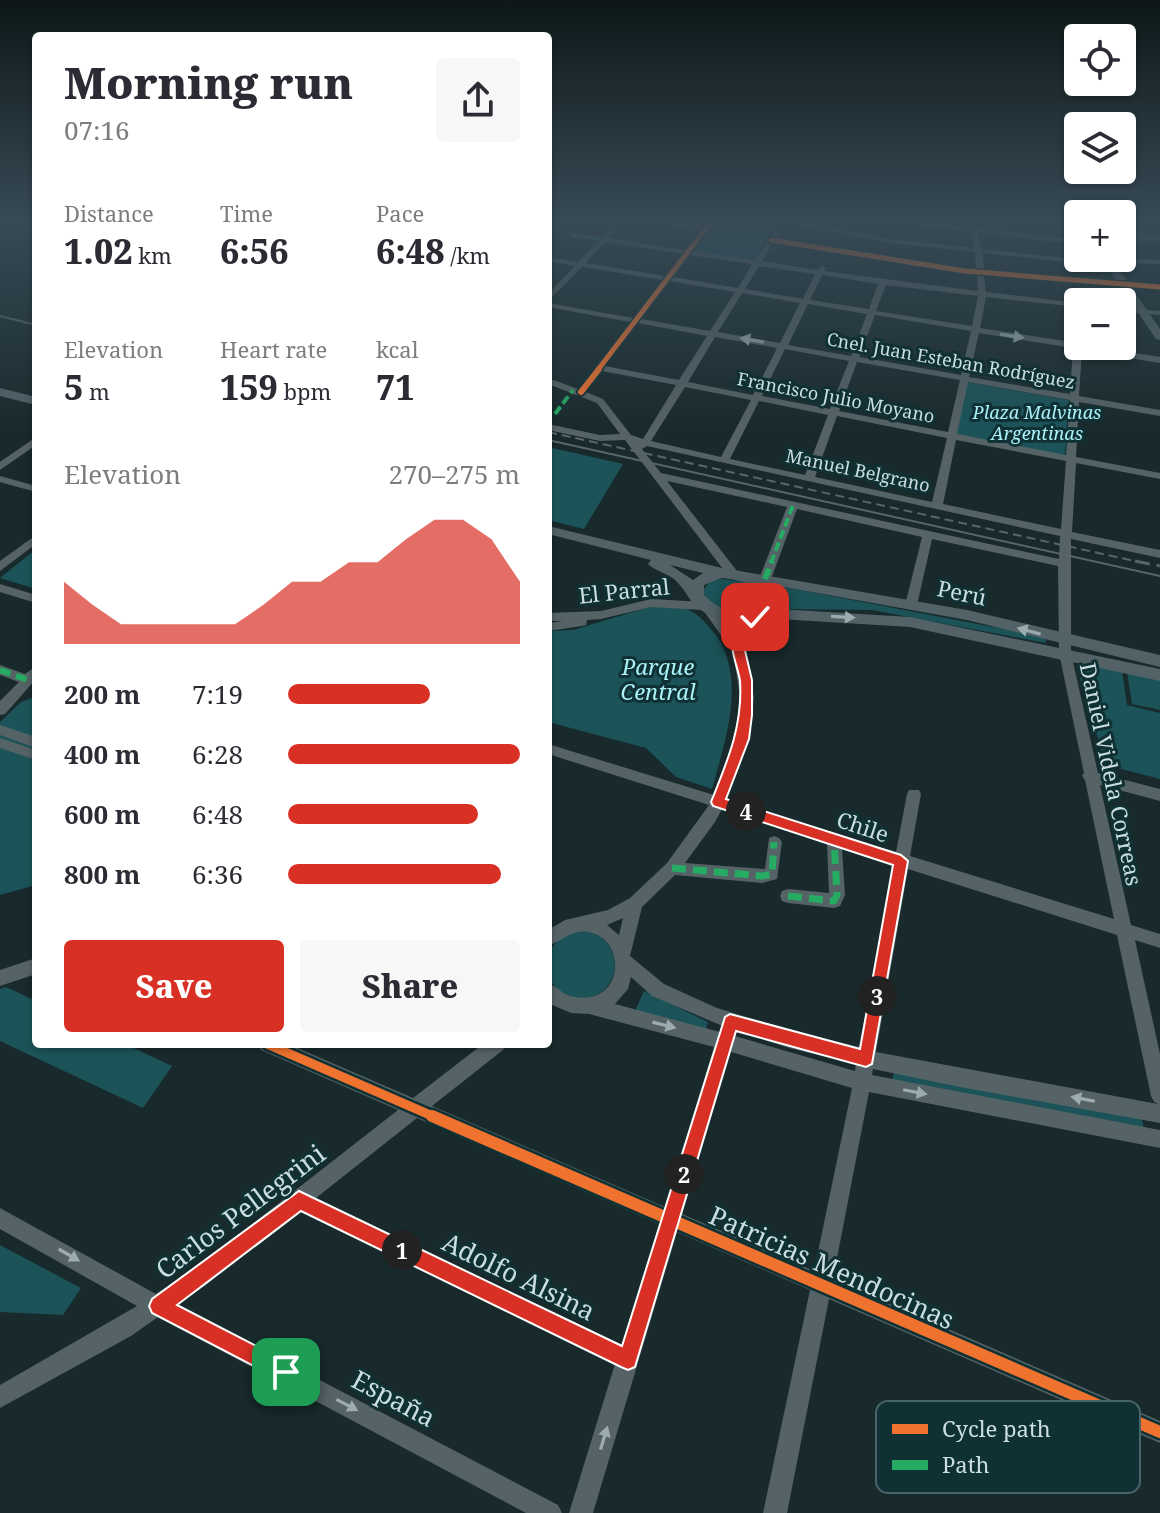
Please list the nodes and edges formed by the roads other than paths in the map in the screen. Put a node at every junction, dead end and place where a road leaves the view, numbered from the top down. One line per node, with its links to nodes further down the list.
1 (662, 290): 17 (street)
2 (732, 290): 8 (street)
3 (811, 290): 10 (street)
4 (880, 290): 15 (street)
5 (946, 290): 9 (street)
6 (983, 290): 9 (street)
7 (1127, 290): 14 (main road)
8 (740, 291): 10 (street); 19 (street)
9 (983, 294): 12 (street); 18 (street)
10 (805, 302): 15 (street); 22 (street)
11 (552, 303): 17 (street, Cnel. Juan Esteban Rodríguez)
12 (1064, 303)
13 (1136, 311): 14 (street)
14 (1143, 312): 16 (street); 20 (main road)
15 (871, 313): 18 (street); 24 (street)
16 (1160, 313)
17 (638, 321): 19 (street, Cnel. Juan Esteban Rodríguez); 27 (street)
18 (976, 330): 21 (street, one-way to 21); 28 (street)
19 (713, 333): 22 (street, Cnel. Juan Esteban Rodríguez, one-way to 19); 30 (street)
20 (1160, 337)
21 (1064, 344)
22 (783, 346): 24 (street, Cnel. Juan Esteban Rodríguez); 34 (street)
23 (1136, 356): 26 (street)
24 (854, 359): 28 (street, Cnel. Juan Esteban Rodríguez); 36 (street)
25 (1077, 360): 33 (street, Daniel Videla Correas)
26 (1160, 360)
27 (601, 368): 30 (street, Francisco Julio Moyano); 32 (street)
28 (965, 380): 33 (street, Cnel. Juan Esteban Rodríguez); 39 (street)
29 (552, 382): 32 (street)
30 (682, 384): 34 (street, Francisco Julio Moyano); 42 (street)
31 (0, 392): 35 (main road)
32 (581, 392): 40 (street)
33 (1075, 398): 37 (street, Cnel. Juan Esteban Rodríguez); 43 (street, Daniel Videla Correas)
34 (756, 399): 36 (street, Francisco Julio Moyano); 44 (street)
35 (32, 400)
36 (833, 413): 39 (street, Francisco Julio Moyano); 48 (street)
37 (1160, 413)
38 (552, 428): 40 (street, Manuel Belgrano)
39 (952, 436): 43 (street, Francisco Julio Moyano); 52 (street)
40 (627, 437): 42 (street, Manuel Belgrano)
41 (32, 443): 45 (street)
42 (640, 446): 44 (street, Manuel Belgrano); 46 (street)
43 (1071, 459): 47 (street, Francisco Julio Moyano); 54 (street, Daniel Videla Correas)
44 (725, 460): 48 (street, Manuel Belgrano)
45 (0, 467)
46 (655, 475): 51 (street); 61 (street)
47 (1160, 476)
48 (809, 478): 52 (street, Manuel Belgrano)
49 (0, 479): 50 (street)
50 (32, 488)
51 (793, 505): 55 (street); 62 (street)
52 (937, 505): 54 (street, Manuel Belgrano)
53 (552, 531): 61 (main road)
54 (1066, 532): 58 (street, Manuel Belgrano); 59 (street, Daniel Videla Correas)
55 (928, 534): 59 (street); 66 (street)
56 (552, 537): 64 (main road)
57 (32, 541): 60 (street)
58 (1160, 554)
59 (1064, 559): 72 (street, Daniel Videla Correas)
60 (0, 567)
61 (728, 574): 62 (main road, Perú); 64 (main road)
62 (758, 578): 66 (main road, Perú); 69 (main road)
63 (0, 588): 65 (street)
64 (695, 590): 67 (main road)
65 (32, 598)
66 (911, 605): 72 (main road, Perú, one-way to 66)
67 (706, 607): 68 (street, El Parral); 69 (main road, Perú); 73 (street)
68 (601, 615): 70 (street, El Parral); 71 (street)
69 (760, 615): 72 (main road, Perú, one-way to 72); 73 (street)
70 (552, 617)
71 (552, 627)
72 (1064, 646): 74 (main road, Perú); 76 (main road, Perú); 85 (street, Daniel Videla Correas)
73 (739, 652): 88 (street)
74 (1160, 661)
75 (0, 670): 77 (street)
76 (1160, 675)
77 (32, 679)
78 (32, 680): 79 (street)
79 (0, 710)
80 (0, 730): 81 (street)
81 (32, 742)
82 (0, 743): 83 (street)
83 (32, 754)
84 (552, 754): 88 (street, Chile)
85 (1089, 776): 87 (street); 96 (street, Daniel Videla Correas)
86 (914, 794): 91 (street)
87 (1160, 795)
88 (718, 802): 89 (street, Chile); 92 (street)
89 (834, 840): 91 (street, Chile); 93 (street)
90 (774, 842): 92 (street)
91 (901, 861): 96 (street, Chile); 109 (street)
92 (672, 868): 94 (street)
93 (788, 896)
94 (636, 903): 95 (street); 99 (street)
95 (582, 925): 97 (street); 99 (street)
96 (1122, 930): 98 (street, Chile); 111 (street, Daniel Videla Correas)
97 (552, 935)
98 (1160, 941)
99 (624, 957): 104 (street); 106 (street)
100 (32, 967): 101 (street)
101 (0, 978)
102 (552, 994): 103 (street)
103 (567, 1004): 104 (street); 105 (street)
104 (589, 1006): 106 (street, one-way to 106)
105 (552, 1011)
106 (728, 1032): 109 (street); 110 (street); 117 (street)
107 (276, 1048): 112 (street, Patricias Mendocinas)
108 (492, 1048): 112 (street, Carlos Pellegrini)
109 (866, 1059): 110 (street); 113 (street, one-way to 109)
110 (862, 1082): 114 (street, one-way to 114); 118 (street)
111 (1160, 1096)
112 (413, 1110): 115 (street, Carlos Pellegrini); 117 (street, Patricias Mendocinas)
113 (1160, 1114)
114 (1160, 1139)
115 (299, 1200): 119 (street, Carlos Pellegrini); 120 (street, Adolfo Alsina)
116 (0, 1218): 119 (street, España, one-way to 119)
117 (671, 1218): 118 (street, Patricias Mendocinas); 120 (street)
118 (820, 1285): 122 (street, Patricias Mendocinas); 127 (street)
119 (159, 1306): 121 (street, Carlos Pellegrini); 125 (street, España, one-way to 125)
120 (628, 1359): 126 (street, one-way to 120)
121 (0, 1397)
122 (1088, 1401)
123 (1140, 1423): 124 (street, Patricias Mendocinas)
124 (1160, 1432)
125 (550, 1513)
126 (581, 1513)
127 (775, 1513)

